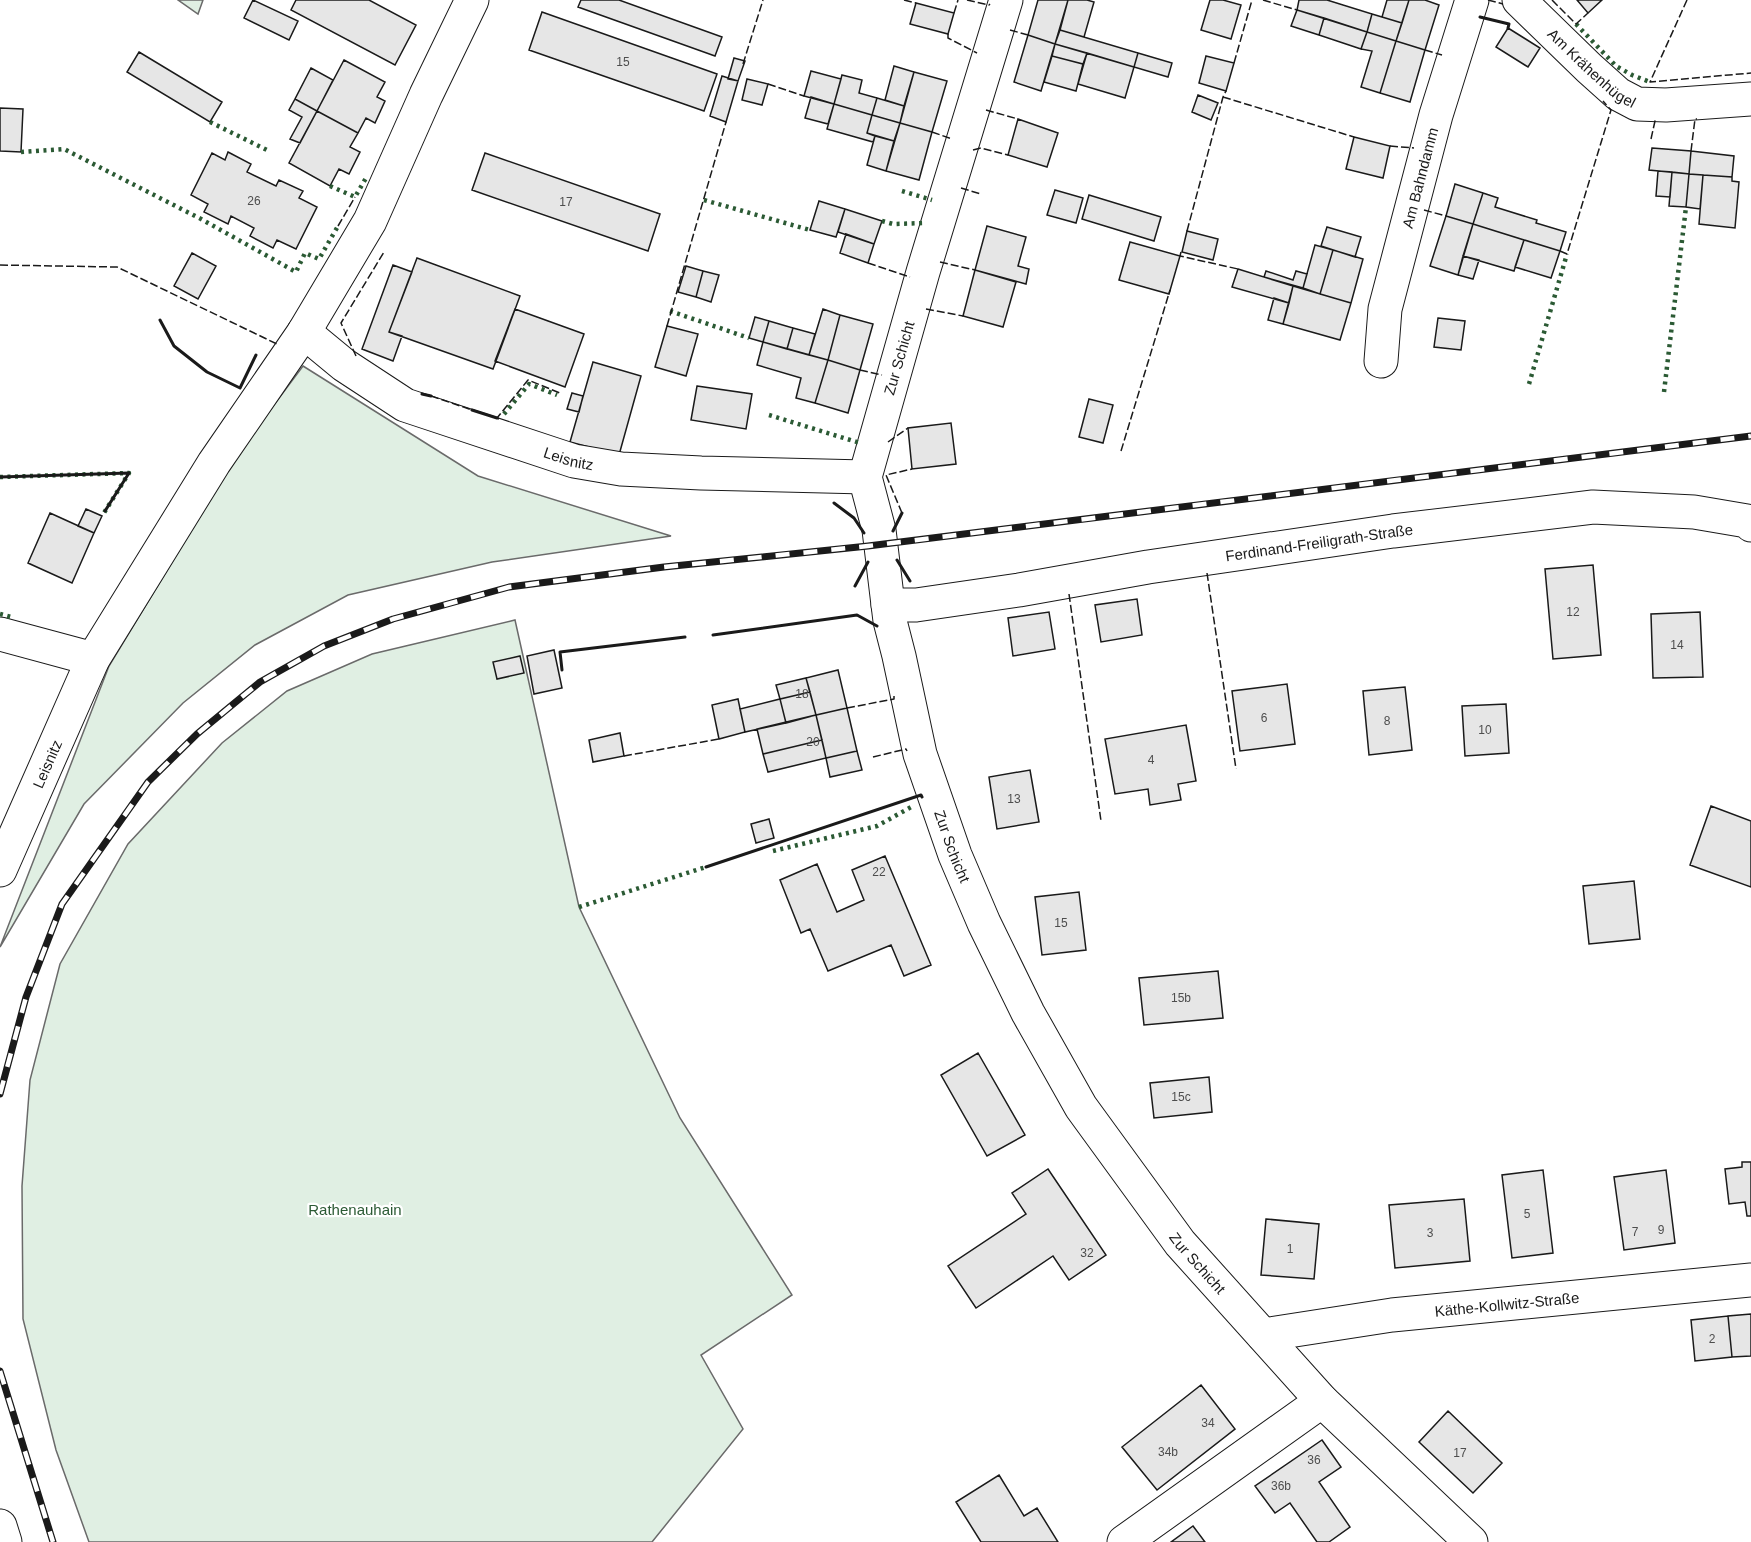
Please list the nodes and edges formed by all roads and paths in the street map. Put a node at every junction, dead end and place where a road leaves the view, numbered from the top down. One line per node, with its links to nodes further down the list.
1 (472, 0): 6 (street, Leisnitz)
2 (1006, 0): 8 (street, Zur Schicht)
3 (1472, 0): 7 (street, Am Bahndamm)
4 (1519, 0): 5 (street, Am Krähenhügel)
5 (1751, 99)
6 (304, 332): 8 (street, Leisnitz); 12 (street, Leisnitz)
7 (1381, 361)
8 (865, 477): 10 (street, Zur Schicht)
9 (1751, 525): 10 (street, Ferdinand-Freiligrath-Straße)
10 (888, 605): 15 (street, Zur Schicht)
11 (0, 634): 12 (street)
12 (93, 659): 13 (street, Leisnitz)
13 (0, 870)
14 (1751, 1280): 15 (street, Käthe-Kollwitz-Straße)
15 (1263, 1335): 16 (street, Zur Schicht)
16 (1322, 1401): 19 (street); 20 (street, Zur Schicht)
17 (0, 1526): 18 (street)
18 (5, 1542)
19 (1124, 1542)
20 (1471, 1542)

